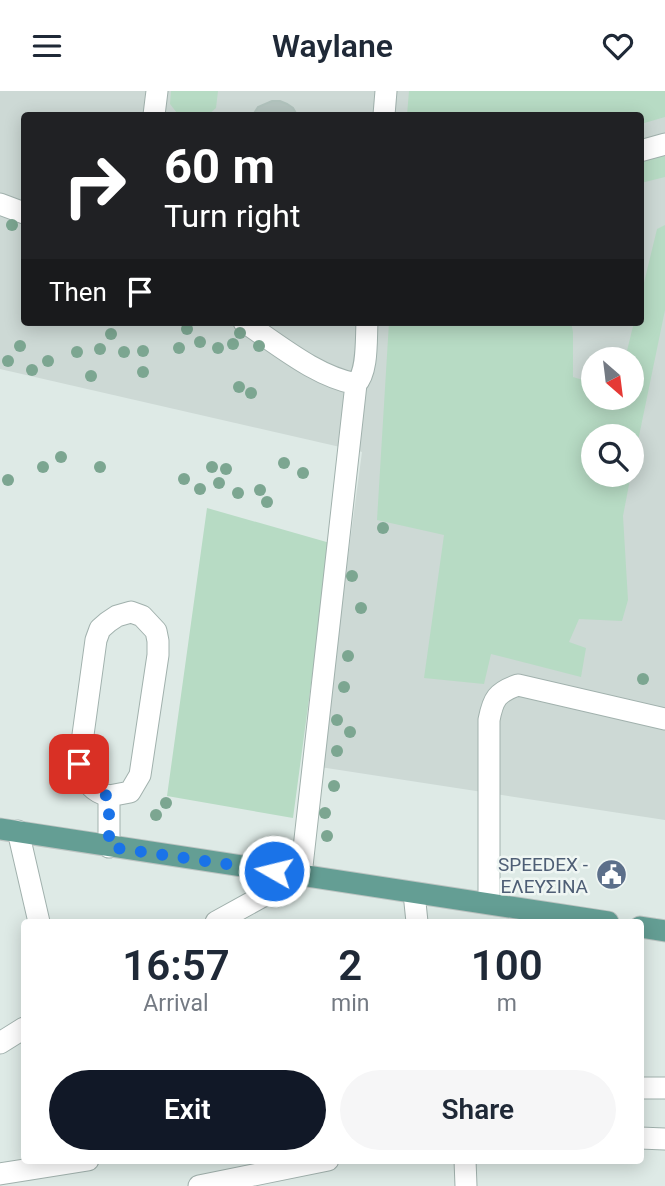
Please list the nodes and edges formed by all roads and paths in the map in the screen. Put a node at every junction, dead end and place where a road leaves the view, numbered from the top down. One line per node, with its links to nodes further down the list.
1 (157, 91): 3 (street)
2 (386, 91): 4 (street)
3 (154, 112)
4 (384, 112)
5 (665, 144): 6 (street)
6 (644, 150)
7 (0, 204): 8 (street)
8 (21, 212)
9 (250, 326): 11 (street)
10 (367, 326): 11 (street)
11 (356, 384): 16 (street)
12 (665, 719): 18 (street)
13 (109, 796): 13 (street); 15 (street)
14 (9, 830): 15 (main road); 19 (street)
15 (109, 847): 16 (main road)
16 (301, 875): 17 (main road); 20 (street)
17 (414, 893): 18 (main road); 21 (street)
18 (489, 903): 22 (main road)
19 (38, 919)
20 (225, 919)
21 (417, 919)
22 (589, 919)
23 (644, 928): 24 (main road)
24 (665, 931)
25 (21, 1030): 26 (street)
26 (0, 1044)
27 (644, 1088): 28 (street)
28 (665, 1088)
29 (644, 1138): 30 (street)
30 (665, 1139)
31 (63, 1164): 34 (street)
32 (315, 1164): 35 (street)
33 (465, 1164): 37 (street)
34 (0, 1174)
35 (264, 1179): 36 (street)
36 (199, 1186)
37 (466, 1186)

